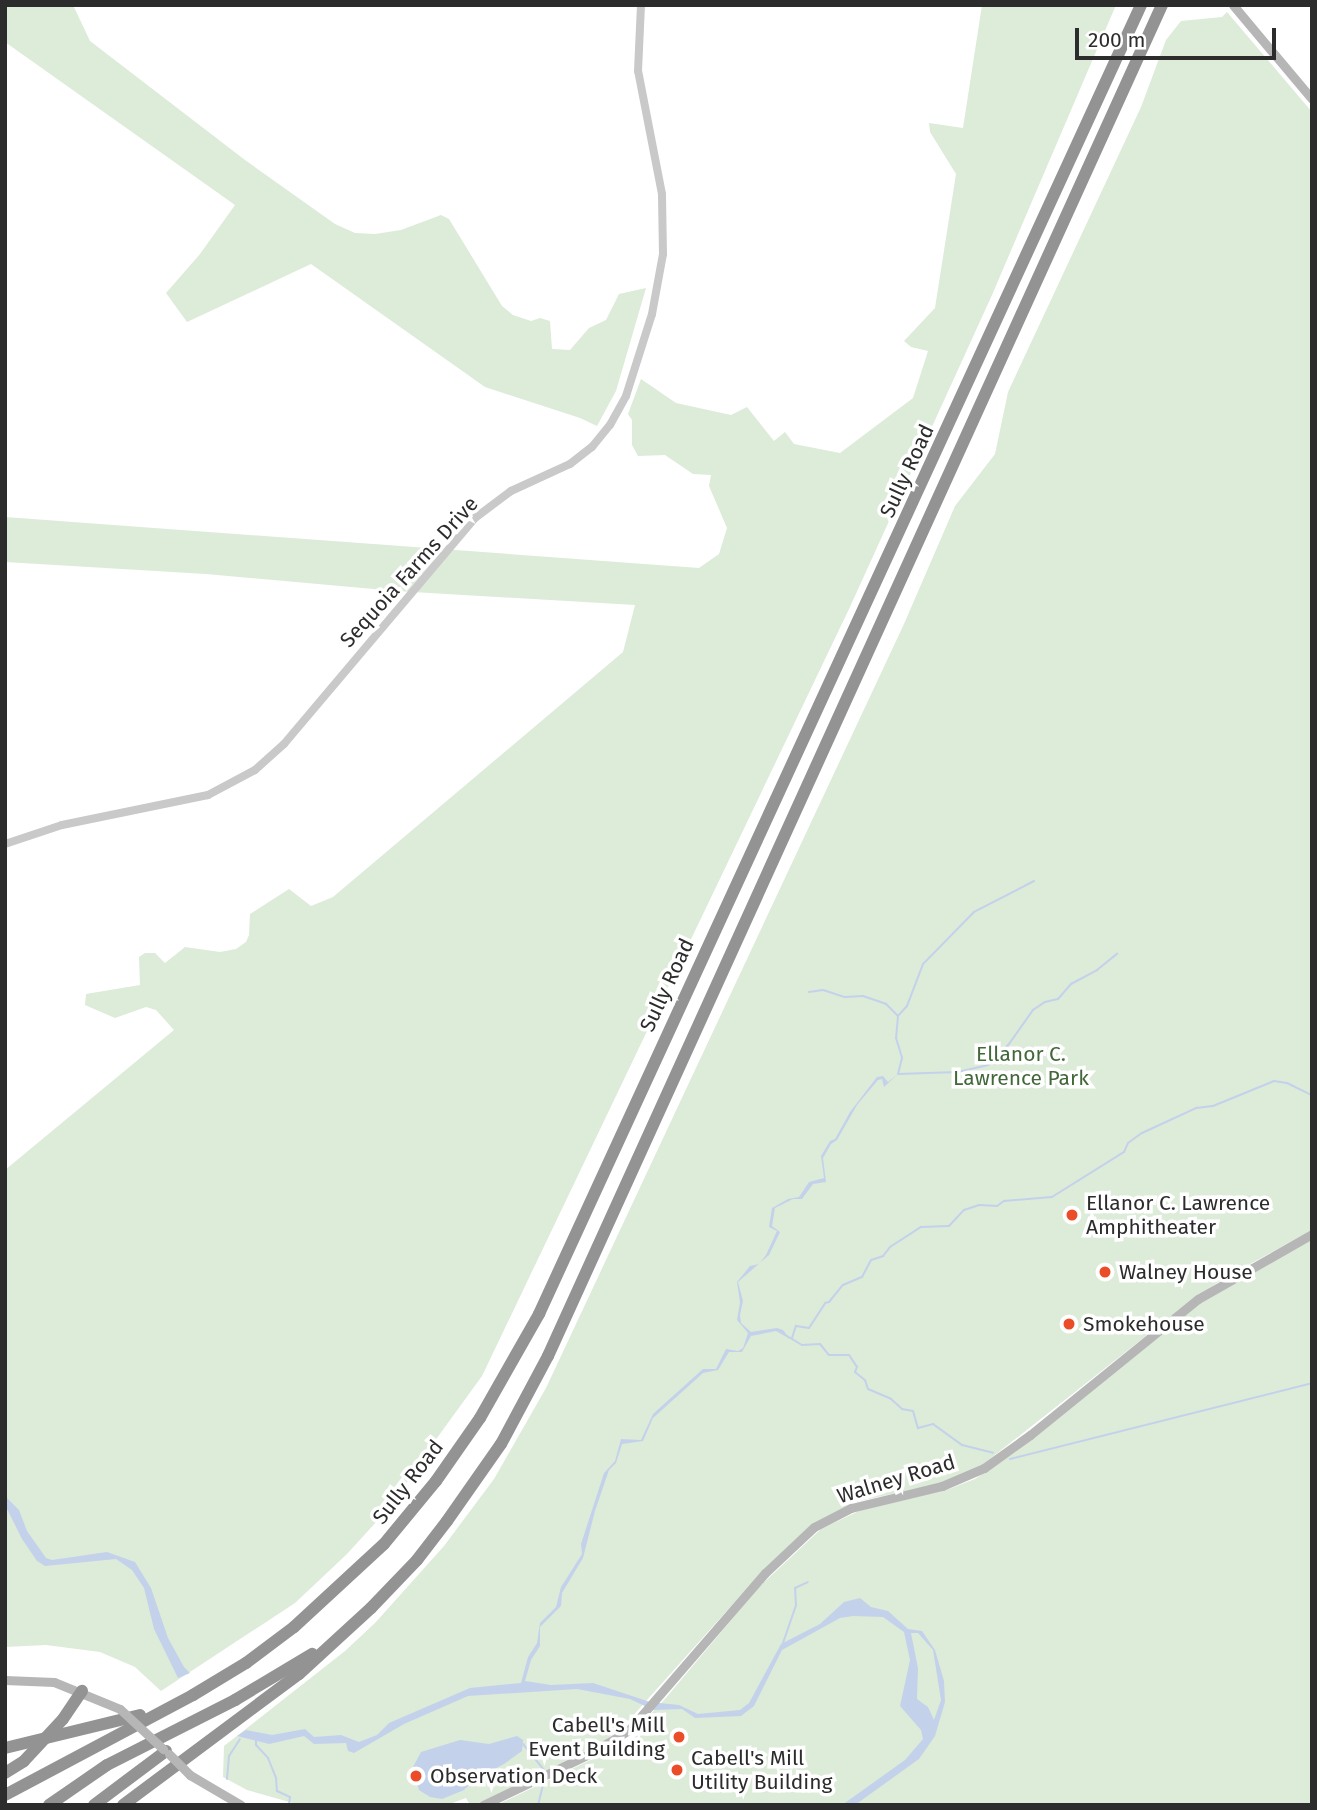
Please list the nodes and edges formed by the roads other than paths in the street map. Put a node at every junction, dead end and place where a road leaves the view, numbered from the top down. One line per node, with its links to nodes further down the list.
1 (641, 5): 10 (street, Sequoia Farms Drive)
2 (1131, 5): 9 (highway)
3 (1141, 5): 9 (highway, Sully Road)
4 (1162, 5): 8 (highway, Sully Road)
5 (1170, 5): 8 (highway)
6 (1233, 5): 7 (main road)
7 (1312, 99)
8 (1113, 112): 12 (highway, Sully Road)
9 (1074, 147): 15 (highway, Sully Road)
10 (5, 844)
11 (1312, 1234): 26 (main road, Walney Road)
12 (371, 1608): 19 (highway); 24 (highway, Sully Road)
13 (5, 1680): 14 (main road)
14 (82, 1691): 17 (main road, bridge); 18 (highway, bridge)
15 (193, 1695): 16 (highway); 20 (highway, Sully Road)
16 (5, 1748)
17 (166, 1752): 23 (highway); 25 (main road, bridge)
18 (6, 1772)
19 (84, 1779): 21 (highway); 22 (highway)
20 (5, 1795)
21 (40, 1805)
22 (49, 1805)
23 (92, 1805)
24 (122, 1805)
25 (241, 1805)
26 (482, 1805)

